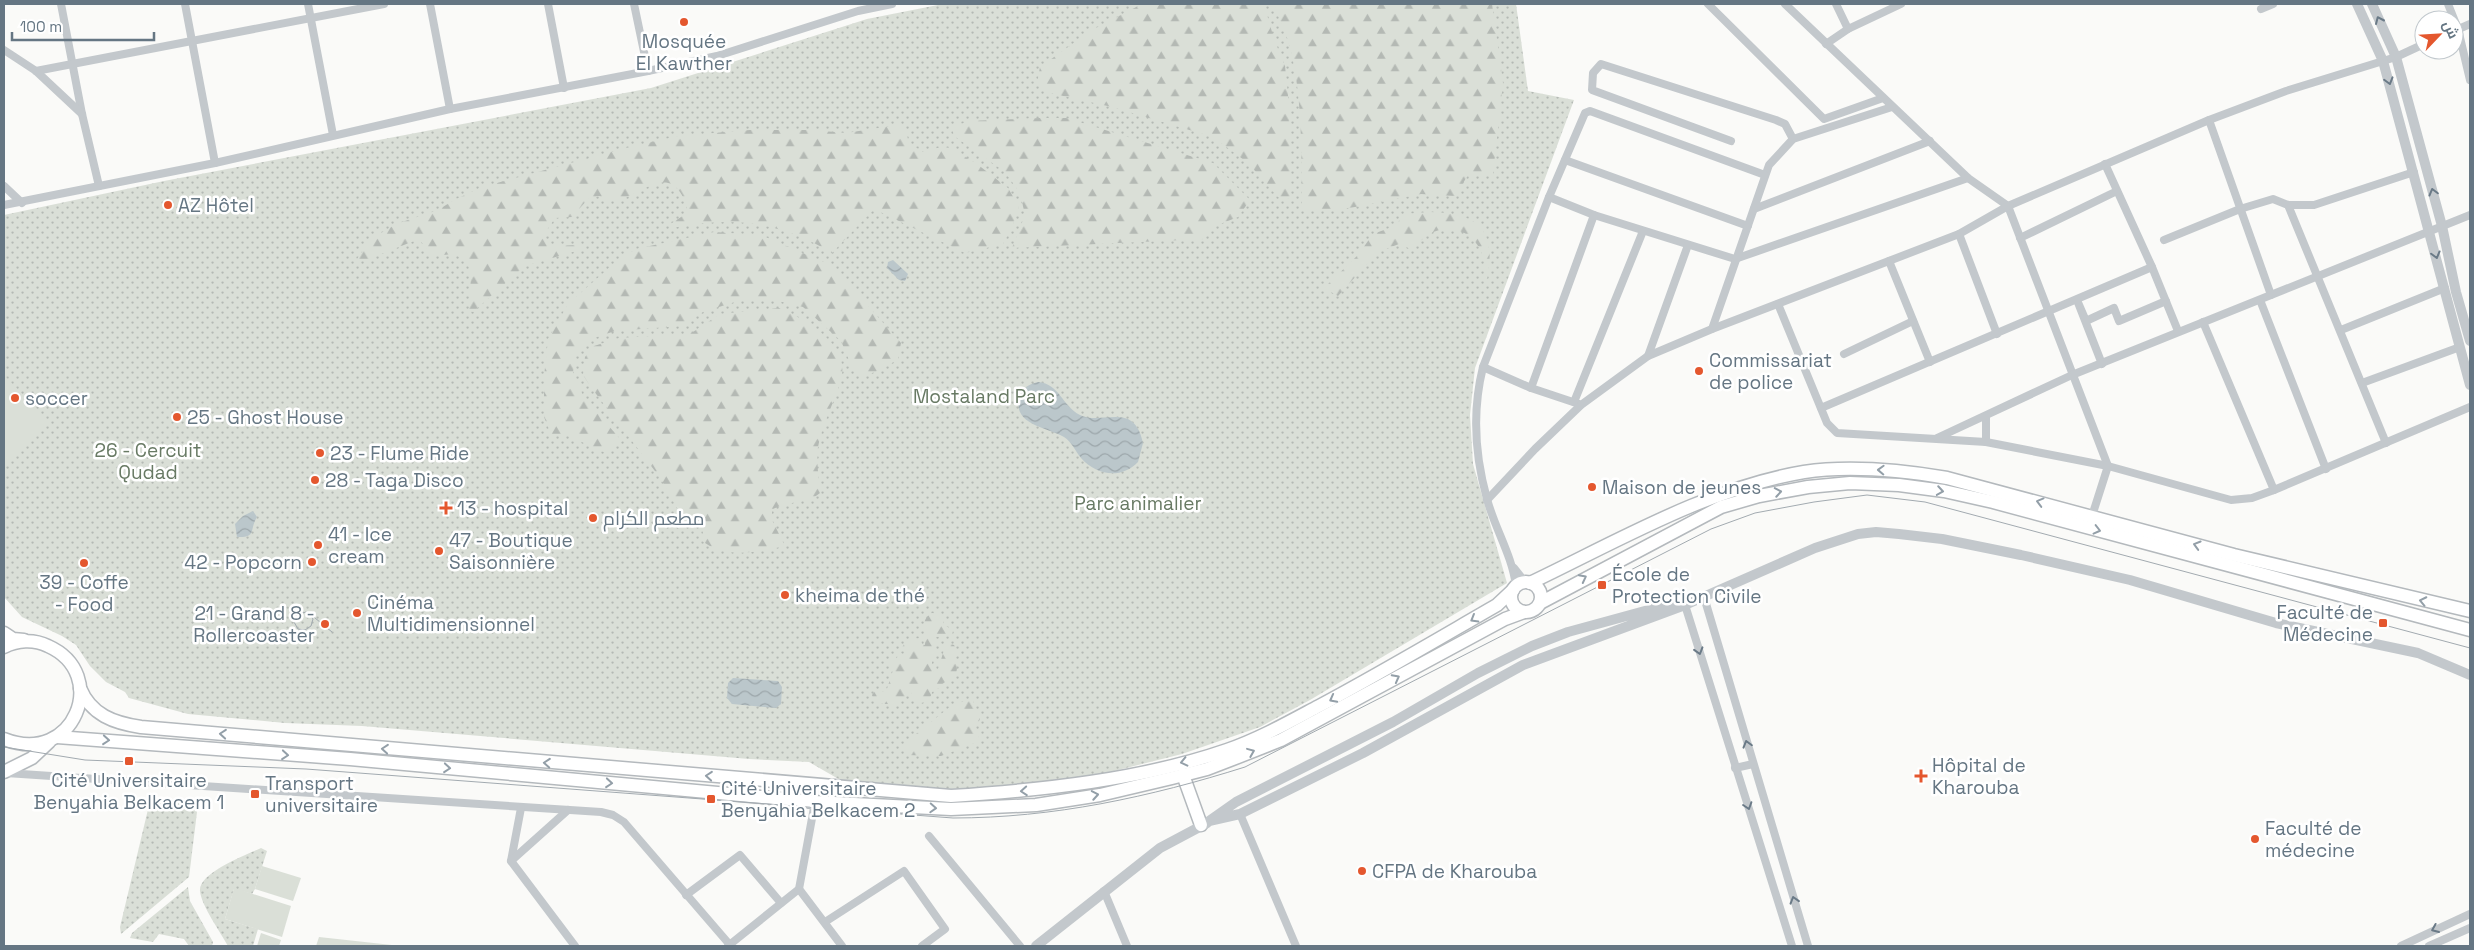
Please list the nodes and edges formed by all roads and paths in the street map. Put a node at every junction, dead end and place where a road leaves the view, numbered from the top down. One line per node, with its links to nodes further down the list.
1 (61, 4): 28 (street)
2 (185, 4): 21 (street)
3 (308, 4): 19 (street)
4 (384, 4): 19 (street)
5 (430, 4): 35 (street)
6 (548, 4): 32 (street)
7 (634, 4): 30 (street)
8 (852, 4): 18 (street)
9 (892, 4): 18 (street)
10 (1708, 4): 33 (street)
11 (1785, 4): 22 (street)
12 (1836, 4): 20 (street)
13 (1898, 4): 20 (street)
14 (2273, 4): 17 (street)
15 (2357, 4): 27 (street)
16 (2372, 4): 25 (street, one-way to 16)
17 (2261, 9)
18 (858, 12): 30 (street)
19 (311, 18): 21 (street); 38 (street)
20 (1848, 30): 22 (street)
21 (192, 41): 28 (street); 43 (street)
22 (1826, 44): 33 (street)
23 (2414, 49): 25 (street)
24 (4, 50): 29 (street)
25 (2396, 57): 27 (street); 61 (street, one-way to 25)
26 (2464, 59): 31 (street)
27 (2383, 61): 37 (street); 45 (street, one-way to 45)
28 (74, 64): 29 (street); 36 (street)
29 (36, 72): 36 (street)
30 (648, 72): 32 (street)
31 (2470, 80)
32 (564, 88): 35 (street)
33 (1883, 98): 34 (street)
34 (1892, 107): 39 (street); 41 (street)
35 (450, 108): 38 (street)
36 (82, 114): 49 (street)
37 (2209, 120): 44 (street); 57 (street)
38 (333, 135): 43 (street)
39 (1793, 139): 40 (street); 46 (street)
40 (1731, 141)
41 (1930, 141): 47 (street); 56 (street)
42 (1565, 160): 46 (street); 51 (street); 60 (street)
43 (215, 163): 49 (street)
44 (2105, 164): 50 (street); 55 (street)
45 (2414, 172): 53 (street); 62 (street)
46 (1765, 175): 56 (street)
47 (1968, 178): 55 (street); 68 (street)
48 (4, 186): 52 (street)
49 (99, 186): 52 (street)
50 (2117, 191): 65 (street); 70 (street)
51 (1549, 197): 59 (street); 91 (street)
52 (22, 203): 54 (street)
53 (2288, 204): 57 (street); 71 (street)
54 (4, 205)
55 (2008, 206): 64 (street); 65 (street)
56 (1754, 209): 60 (street)
57 (2240, 209): 66 (street); 73 (street)
58 (2470, 215): 61 (street)
59 (1594, 216): 63 (street); 95 (street)
60 (1748, 226): 68 (street)
61 (2442, 226): 62 (street); 85 (street)
62 (2429, 230): 71 (street); 72 (street, one-way to 72)
63 (1643, 231): 67 (street); 96 (street)
64 (1959, 234): 69 (street); 84 (street)
65 (2020, 238): 78 (street)
66 (2164, 240)
67 (1688, 245): 68 (street); 88 (street)
68 (1735, 259): 81 (street)
69 (1889, 261): 77 (street); 79 (street)
70 (2152, 267): 74 (street); 76 (street)
71 (2318, 275): 73 (street); 82 (street)
72 (2445, 288): 82 (street); 86 (street)
73 (2271, 295): 75 (street)
74 (2077, 300): 76 (street); 78 (street); 90 (street)
75 (2260, 300): 80 (street); 104 (street)
76 (2166, 301): 83 (street)
77 (1778, 304): 81 (street); 98 (street)
78 (2049, 312): 84 (street); 92 (street)
79 (1913, 321): 87 (street); 89 (street)
80 (2203, 322): 83 (street); 105 (street)
81 (1712, 329): 88 (street)
82 (2341, 330): 93 (street)
83 (2178, 331): 90 (street)
84 (1997, 334): 89 (street)
85 (2470, 341)
86 (2460, 347): 93 (street); 94 (street)
87 (1844, 354)
88 (1648, 356): 96 (street)
89 (1930, 362): 98 (street)
90 (2102, 364): 92 (street)
91 (1482, 367): 95 (street); 106 (street)
92 (2072, 375): 99 (street); 103 (street)
93 (2362, 383): 102 (street)
94 (2470, 385)
95 (1531, 388): 96 (street)
96 (1577, 403): 106 (street)
97 (2470, 407): 102 (street)
98 (1821, 408): 100 (street)
99 (1986, 416): 100 (street); 101 (street)
100 (1937, 438): 101 (street)
101 (1986, 442): 103 (street)
102 (2386, 443): 104 (street)
103 (2108, 466): 105 (street); 107 (street)
104 (2326, 469): 105 (street)
105 (2274, 490)
106 (1487, 500): 108 (street)
107 (2092, 516): 108 (highway, one-way to 108); 112 (highway, one-way to 107)
108 (1521, 585): 110 (highway); 113 (highway); 119 (highway, one-way to 119)
109 (1704, 597): 111 (street); 118 (street); 123 (street, one-way to 109)
110 (1540, 603): 113 (highway); 114 (highway, one-way to 114)
111 (1685, 605): 124 (street, one-way to 124); 131 (street); 132 (street)
112 (2470, 611)
113 (1524, 612): 127 (highway, one-way to 113)
114 (2470, 630)
115 (4, 633): 116 (highway)
116 (27, 641): 117 (highway); 119 (highway)
117 (4, 647)
118 (2470, 675)
119 (80, 688): 121 (highway)
120 (4, 739): 121 (highway)
121 (53, 739): 122 (highway); 128 (highway, one-way to 128)
122 (32, 758): 125 (highway); 126 (street)
123 (1753, 764): 124 (street); 151 (street, one-way to 123)
124 (1736, 768): 150 (street, one-way to 150)
125 (4, 772): 126 (street)
126 (41, 775): 129 (street)
127 (1183, 775): 128 (highway, one-way to 127); 132 (highway)
128 (815, 802): 135 (street)
129 (521, 808): 130 (street); 134 (street)
130 (568, 810): 134 (street); 137 (street)
131 (1240, 814): 132 (street); 149 (street)
132 (1205, 823): 136 (street)
133 (929, 836): 146 (street)
134 (511, 861): 142 (street)
135 (799, 889): 138 (street); 140 (street)
136 (1104, 891): 147 (street); 148 (street)
137 (686, 895): 138 (street); 143 (street)
138 (781, 903): 143 (street)
139 (2470, 914): 152 (street, one-way to 152)
140 (825, 922): 144 (street); 145 (street)
141 (2470, 928): 153 (street)
142 (575, 946)
143 (729, 946)
144 (842, 946)
145 (922, 946)
146 (1020, 946)
147 (1036, 946)
148 (1127, 946)
149 (1296, 946)
150 (1792, 946)
151 (1808, 946)
152 (2401, 946)
153 (2429, 946)

